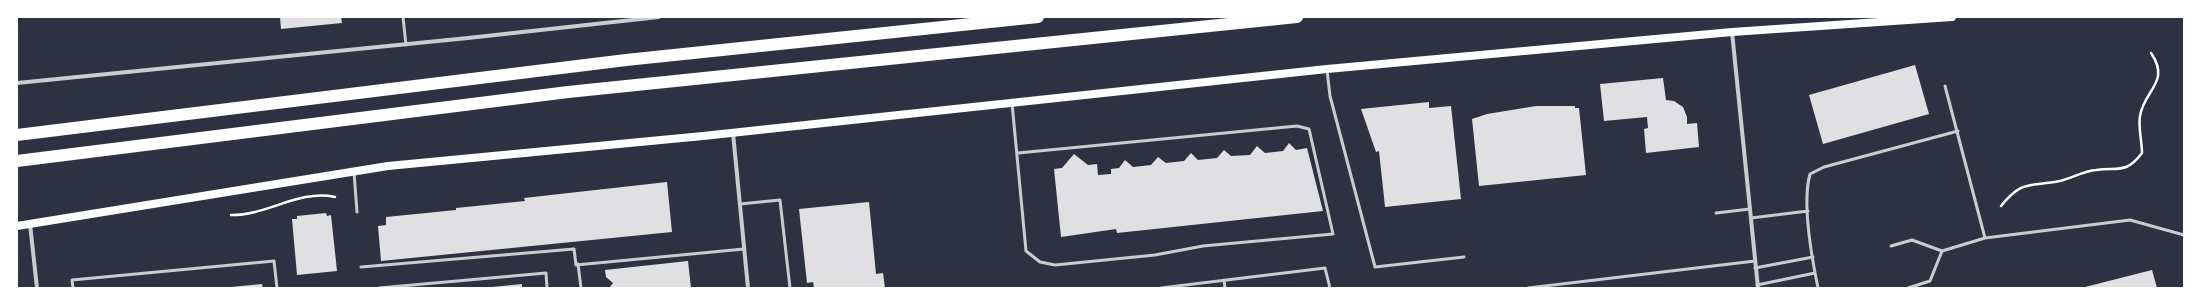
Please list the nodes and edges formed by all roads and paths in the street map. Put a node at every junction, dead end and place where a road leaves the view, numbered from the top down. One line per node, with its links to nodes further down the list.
1 (403, 17): 7 (lane)
2 (659, 17): 7 (street)
3 (1038, 17): 15 (highway)
4 (1297, 17): 17 (highway)
5 (1952, 17): 6 (main road)
6 (1732, 32): 9 (main road); 22 (street)
7 (406, 45): 10 (street)
8 (2151, 53): 21 (path)
9 (1327, 69): 12 (main road); 35 (lane)
10 (17, 84)
11 (1945, 86): 13 (lane)
12 (1012, 102): 14 (main road); 16 (lane)
13 (1958, 131): 23 (lane); 31 (lane)
14 (733, 133): 18 (main road); 20 (street)
15 (17, 135)
16 (1018, 153): 16 (lane)
17 (17, 161)
18 (354, 172): 24 (lane); 28 (main road)
19 (335, 197): 26 (path)
20 (740, 204): 33 (street); 51 (lane)
21 (2001, 206)
22 (1750, 209): 25 (lane); 27 (street)
23 (1808, 211): 27 (lane); 36 (lane)
24 (357, 212)
25 (1716, 213)
26 (231, 215)
27 (1751, 218): 37 (street)
28 (30, 224): 29 (main road); 44 (street)
29 (17, 226)
30 (2184, 236): 31 (lane)
31 (1986, 238): 34 (lane)
32 (1891, 246): 34 (lane)
33 (744, 248): 38 (lane); 50 (street)
34 (1942, 251): 57 (lane)
35 (1464, 257)
36 (1814, 257): 40 (lane); 41 (lane)
37 (1755, 261): 40 (street); 55 (lane)
38 (578, 264): 39 (lane); 49 (lane)
39 (362, 267)
40 (1755, 268): 43 (street)
41 (1815, 274): 43 (lane); 56 (lane)
42 (1224, 280): 52 (lane); 53 (lane); 54 (lane)
43 (1757, 286)
44 (37, 288)
45 (73, 288): 46 (lane)
46 (277, 288)
47 (379, 288): 48 (lane)
48 (548, 288)
49 (581, 288)
50 (748, 288)
51 (790, 288)
52 (1161, 288)
53 (1225, 288)
54 (1330, 288)
55 (1528, 288)
56 (1818, 288)
57 (1908, 288)

